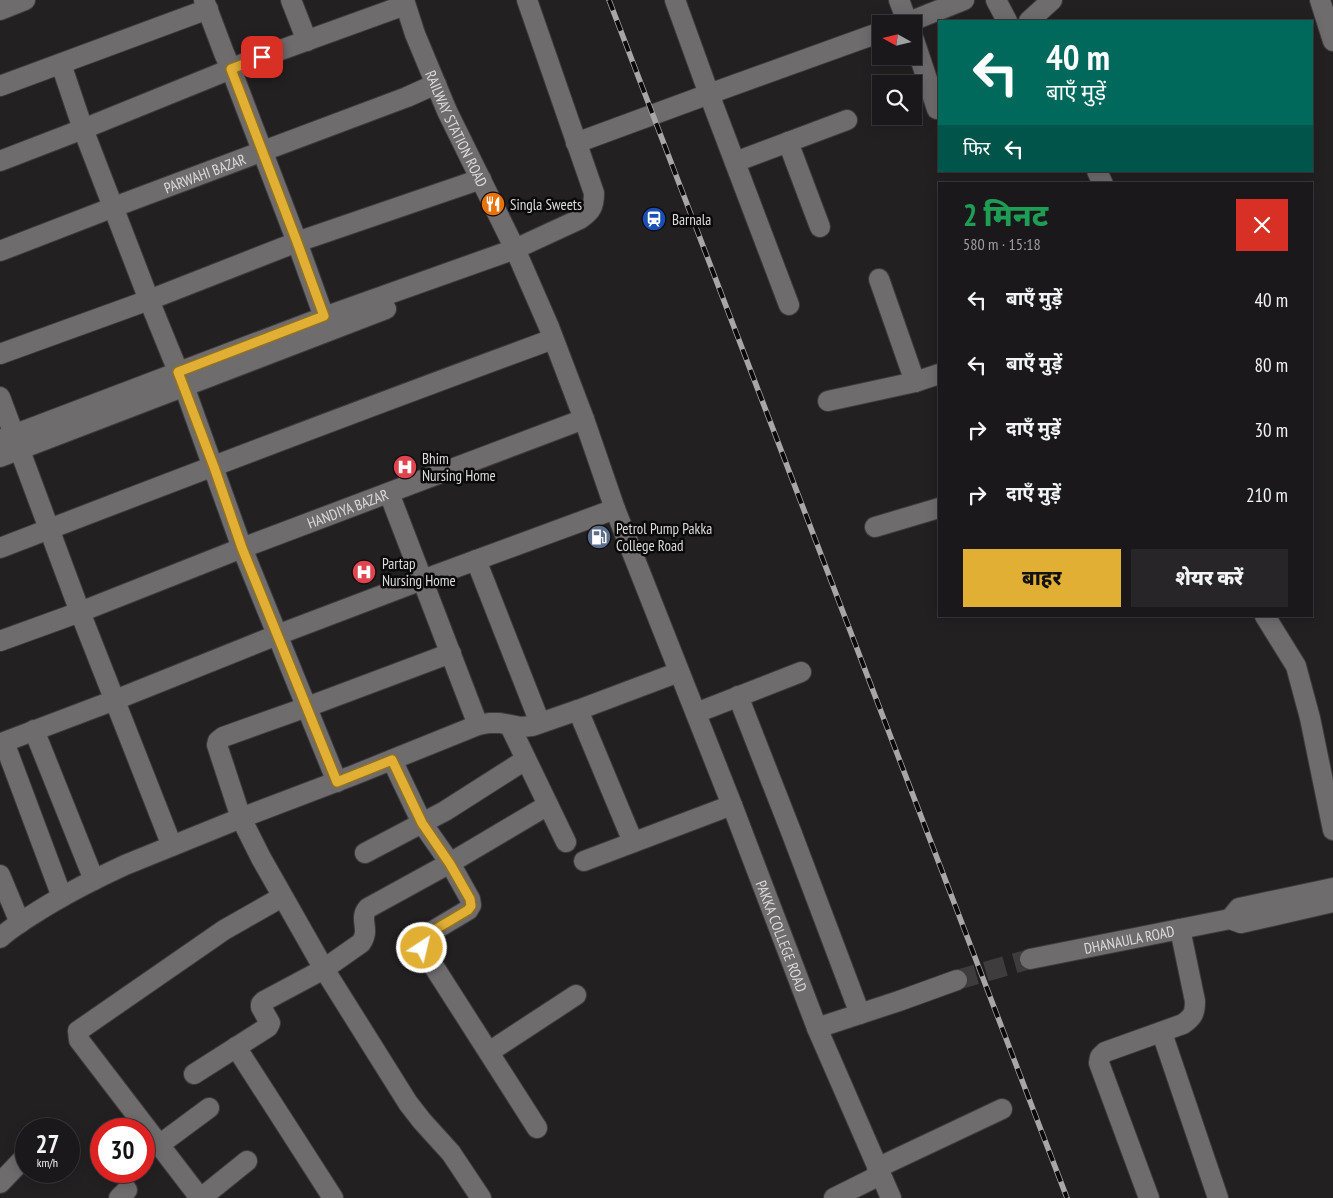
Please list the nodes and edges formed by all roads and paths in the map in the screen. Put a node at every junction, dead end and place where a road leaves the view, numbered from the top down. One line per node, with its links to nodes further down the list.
1 (25, 0): 12 (street)
2 (291, 0): 18 (street)
3 (528, 0): 30 (street)
4 (899, 0): 13 (street)
5 (964, 0): 14 (street)
6 (996, 0): 15 (street)
7 (1052, 0): 16 (street)
8 (1320, 0): 19 (street)
9 (404, 2): 18 (street); 23 (street, RAILWAY STATION ROAD)
10 (682, 2): 25 (street)
11 (206, 5): 20 (street); 22 (street)
12 (0, 10)
13 (904, 15)
14 (922, 20)
15 (1006, 20)
16 (1030, 20)
17 (872, 35): 25 (street)
18 (307, 40): 22 (street)
19 (1333, 41)
20 (61, 64): 24 (street); 28 (street)
21 (921, 65): 26 (street)
22 (231, 69): 28 (street); 31 (street)
23 (436, 84): 31 (street, PARWAHI BAZAR); 34 (street, RAILWAY STATION ROAD)
24 (0, 86)
25 (709, 94): 30 (street); 33 (street)
26 (937, 109)
27 (848, 120): 29 (street)
28 (83, 129): 32 (street); 35 (street)
29 (788, 142): 33 (street); 36 (street)
30 (576, 143): 39 (street)
31 (262, 152): 35 (street, PARWAHI BAZAR); 37 (street)
32 (0, 161)
33 (734, 162): 42 (street)
34 (480, 179): 37 (street); 39 (street, RAILWAY STATION ROAD)
35 (114, 207): 38 (street, PARWAHI BAZAR); 41 (street)
36 (820, 228)
37 (297, 242): 41 (street); 43 (street)
38 (0, 251)
39 (517, 254): 43 (street); 44 (street, RAILWAY STATION ROAD)
40 (879, 279): 48 (street)
41 (148, 300): 45 (street); 47 (street)
42 (789, 305)
43 (326, 324): 47 (street)
44 (553, 339): 51 (street, RAILWAY STATION ROAD); 54 (street)
45 (0, 354)
46 (938, 374): 48 (street)
47 (181, 379): 52 (street); 54 (street)
48 (914, 382): 50 (street)
49 (0, 396): 52 (street)
50 (828, 401)
51 (584, 419): 55 (street, HANDIYA BAZAR); 57 (street)
52 (11, 442): 53 (street); 59 (street)
53 (0, 457)
54 (214, 467): 59 (street); 61 (street)
55 (389, 493): 61 (street, HANDIYA BAZAR); 63 (street)
56 (938, 508): 58 (street)
57 (615, 509): 62 (street); 69 (street)
58 (875, 527)
59 (48, 530): 60 (street); 64 (street)
60 (0, 548)
61 (242, 548): 64 (street, HANDIYA BAZAR); 66 (street)
62 (476, 560): 63 (street); 76 (street)
63 (422, 580): 66 (street); 68 (street)
64 (80, 612): 67 (street, HANDIYA BAZAR); 72 (street)
65 (1266, 617): 88 (street)
66 (277, 635): 72 (street); 73 (street)
67 (1, 638)
68 (451, 654): 73 (street); 77 (street)
69 (679, 672): 74 (street); 75 (street, PAKKA COLLEGE ROAD)
70 (801, 672): 71 (street)
71 (738, 696): 75 (street); 109 (street)
72 (115, 700): 79 (street); 91 (street)
73 (307, 708): 83 (street); 86 (street)
74 (578, 710): 76 (street); 90 (street)
75 (696, 713): 85 (street, PAKKA COLLEGE ROAD)
76 (540, 723): 78 (street)
77 (478, 725): 78 (street); 81 (street)
78 (510, 726): 82 (street)
79 (34, 730): 80 (street); 96 (street)
80 (2, 743): 98 (street)
81 (392, 760): 83 (street); 87 (street)
82 (525, 760): 84 (street); 87 (street)
83 (337, 782): 86 (street)
84 (548, 805): 89 (street); 94 (street)
85 (732, 805): 90 (street); 110 (street, PAKKA COLLEGE ROAD)
86 (241, 818): 91 (street); 99 (street)
87 (422, 823): 92 (street); 94 (street)
88 (1333, 830)
89 (566, 842)
90 (633, 842): 93 (street)
91 (172, 846): 96 (street)
92 (365, 853)
93 (584, 861)
94 (450, 864): 106 (street); 113 (street)
95 (0, 875): 102 (street)
96 (94, 880): 98 (street)
97 (1333, 888): 101 (street, DHANAULA ROAD)
98 (62, 897): 102 (street)
99 (282, 897): 106 (street); 118 (street)
100 (1333, 902): 101 (street, DHANAULA ROAD)
101 (1230, 919): 103 (street, DHANAULA ROAD)
102 (20, 923): 104 (street)
103 (1180, 929): 105 (street, DHANAULA ROAD); 111 (street)
104 (0, 938)
105 (1030, 959)
106 (324, 969): 112 (street); 125 (street)
107 (957, 980): 109 (street)
108 (576, 995): 113 (street)
109 (860, 1014): 110 (street)
110 (817, 1028): 121 (street, PAKKA COLLEGE ROAD)
111 (1162, 1032): 128 (street); 129 (street)
112 (236, 1047): 114 (street); 124 (street)
113 (489, 1052): 117 (street)
114 (194, 1074)
115 (209, 1108): 118 (street)
116 (1002, 1110): 121 (street)
117 (537, 1128)
118 (160, 1145): 123 (street)
119 (247, 1161): 123 (street)
120 (15, 1167): 122 (street)
121 (879, 1172): 126 (street); 127 (street, PAKKA COLLEGE ROAD)
122 (0, 1183)
123 (200, 1198)
124 (333, 1198)
125 (482, 1198)
126 (834, 1198)
127 (891, 1198)
128 (1149, 1198)
129 (1218, 1198)

